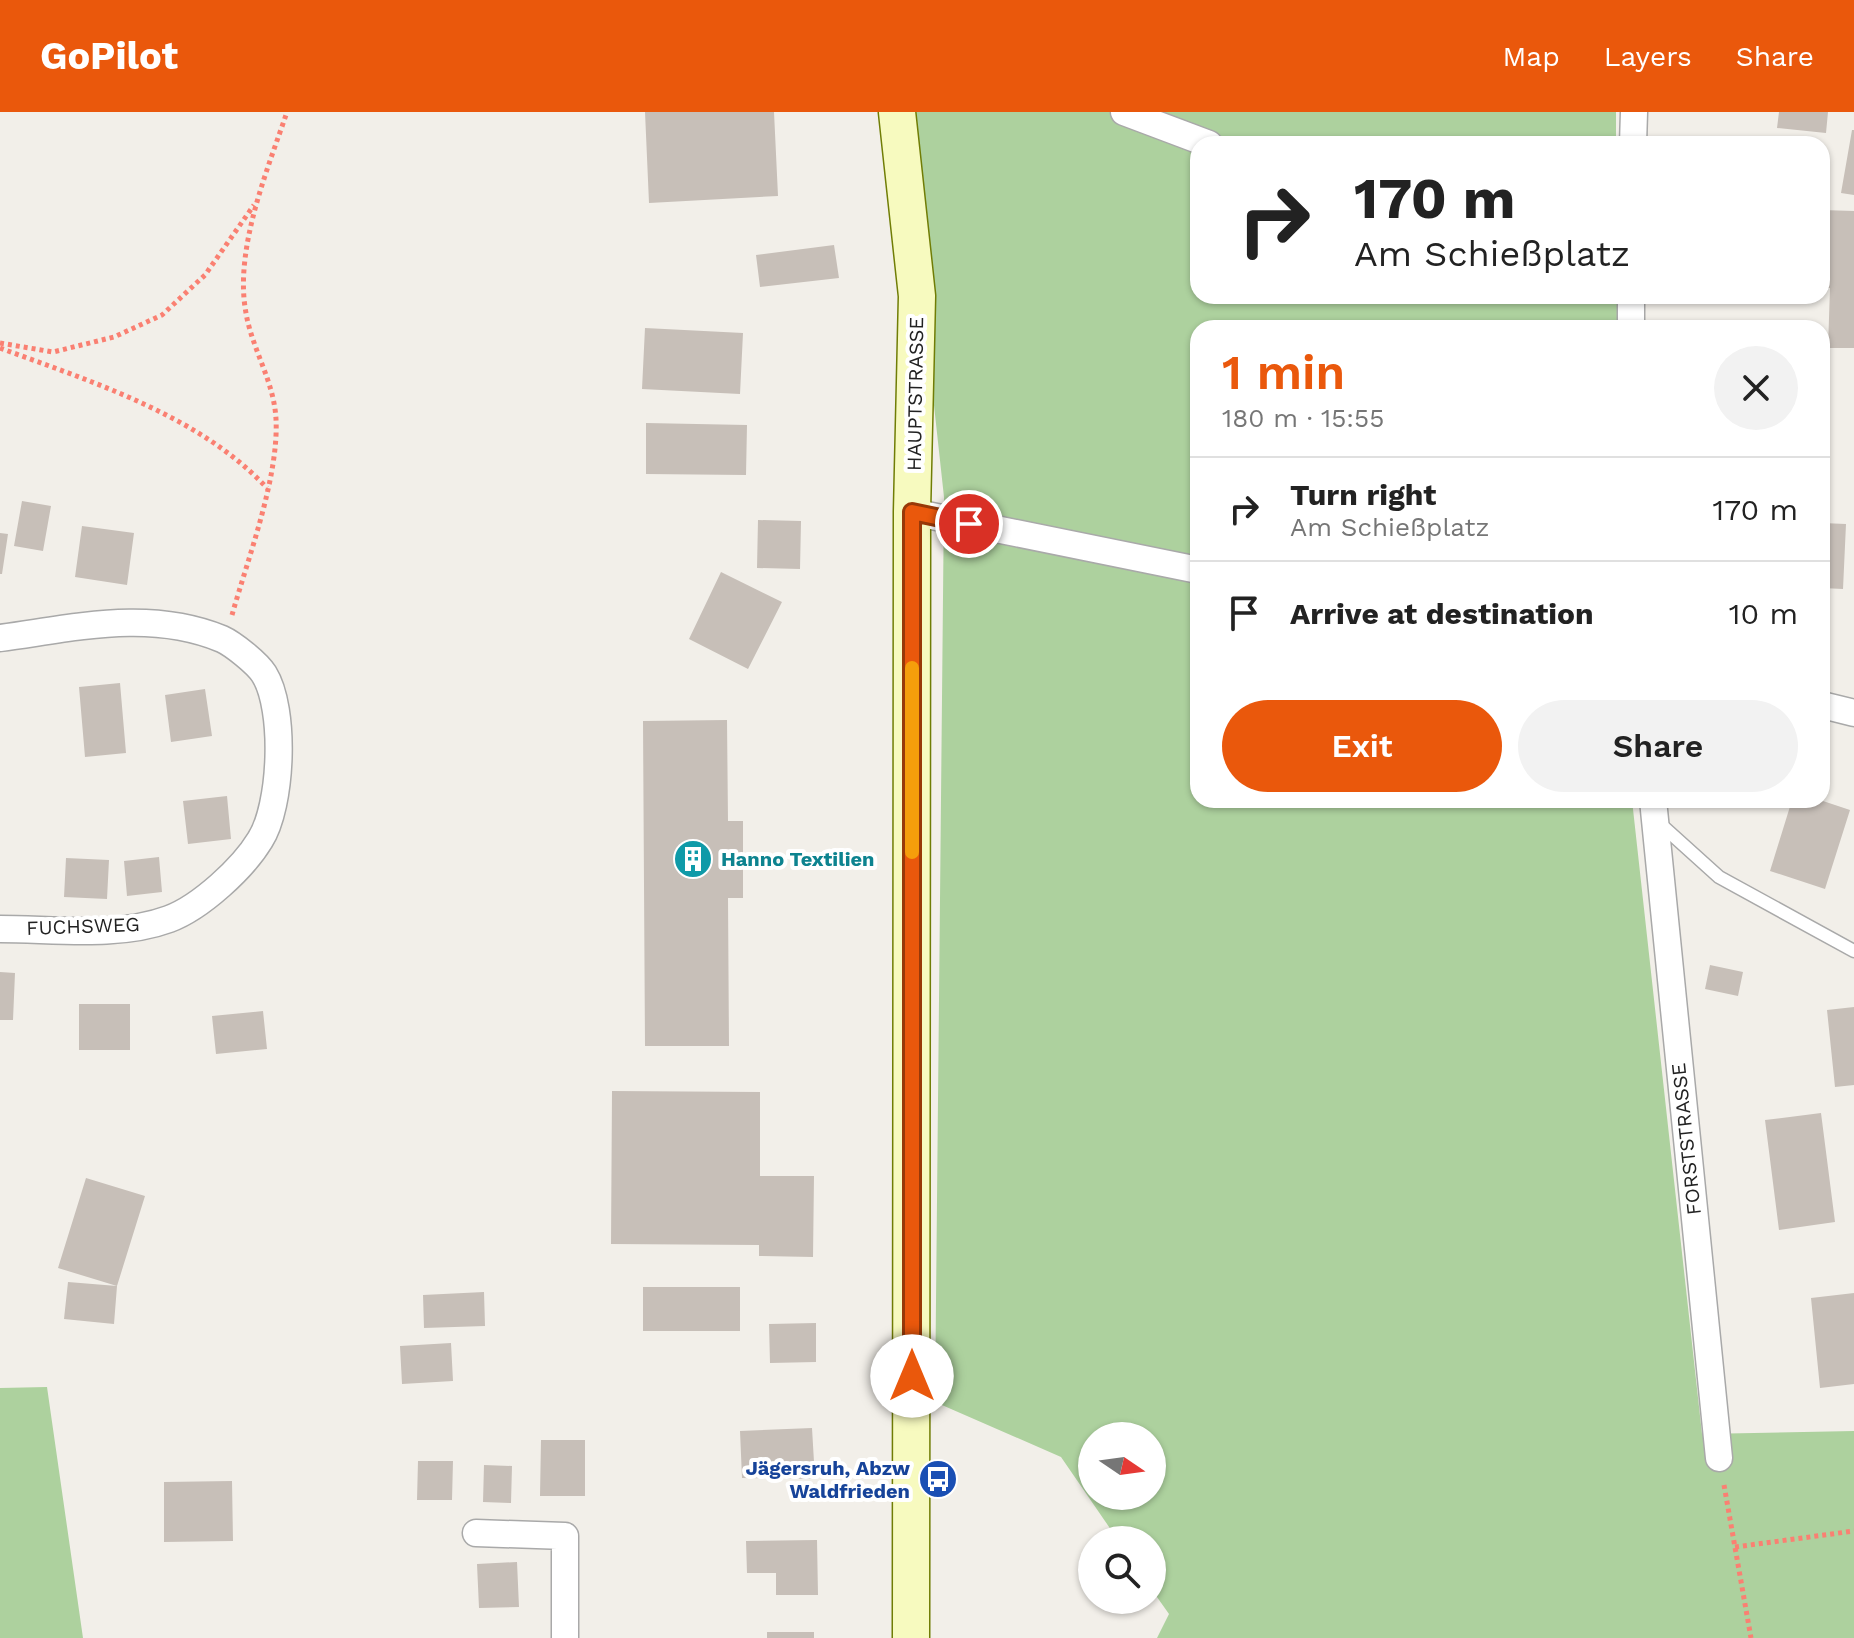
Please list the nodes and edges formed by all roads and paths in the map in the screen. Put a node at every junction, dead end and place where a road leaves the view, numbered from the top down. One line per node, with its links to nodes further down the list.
1 (287, 112): 7 (path)
2 (897, 112): 10 (main road, HAUPTSTRASSE)
3 (1124, 112): 6 (street)
4 (1634, 112): 5 (street)
5 (1633, 136)
6 (1190, 137)
7 (257, 201): 8 (path); 9 (path)
8 (0, 346): 9 (path)
9 (267, 488): 13 (path)
10 (912, 512): 11 (street); 24 (main road, HAUPTSTRASSE)
11 (1190, 568)
12 (0, 638): 13 (street, FUCHSWEG)
13 (225, 640): 17 (street, FUCHSWEG)
14 (1830, 707): 15 (street)
15 (1854, 713)
16 (1654, 810): 18 (lane, FORSTSTRASSE); 19 (street, FORSTSTRASSE)
17 (0, 929)
18 (1854, 951)
19 (1719, 1458): 22 (path)
20 (1854, 1531): 22 (path)
21 (476, 1533): 23 (street)
22 (1735, 1547): 25 (path)
23 (565, 1638)
24 (911, 1638)
25 (1751, 1638)

